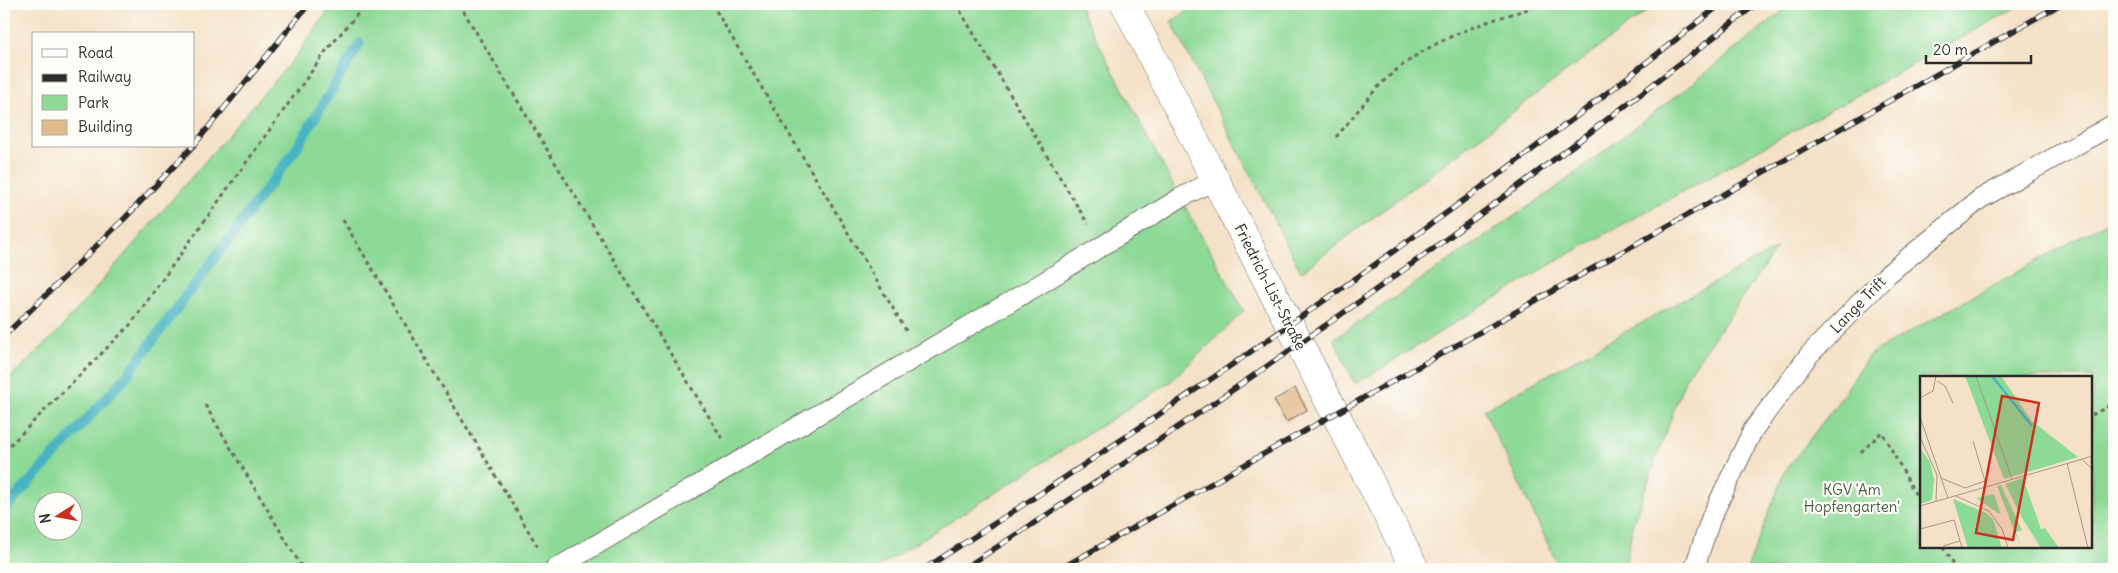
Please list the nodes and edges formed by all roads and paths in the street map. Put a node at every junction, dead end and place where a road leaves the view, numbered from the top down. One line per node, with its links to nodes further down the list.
1 (366, 4): 16 (path)
2 (459, 4): 18 (path)
3 (712, 4): 12 (path)
4 (956, 4): 11 (path)
5 (1125, 4): 9 (street, Friedrich-List-Straße)
6 (1546, 4): 8 (path)
7 (2114, 124): 25 (lane, Lange Trift)
8 (1336, 137)
9 (1215, 180): 11 (lane); 24 (street, Friedrich-List-Straße)
10 (343, 220): 21 (path)
11 (1101, 246): 12 (lane)
12 (920, 354): 18 (lane)
13 (2114, 403): 15 (path)
14 (205, 405): 22 (path)
15 (2093, 414)
16 (4, 451)
17 (1861, 452): 19 (path)
18 (736, 462): 23 (lane)
19 (1920, 498)
20 (1944, 548): 26 (path)
21 (541, 552)
22 (303, 569)
23 (555, 569)
24 (1415, 569)
25 (1694, 569)
26 (1955, 569)

